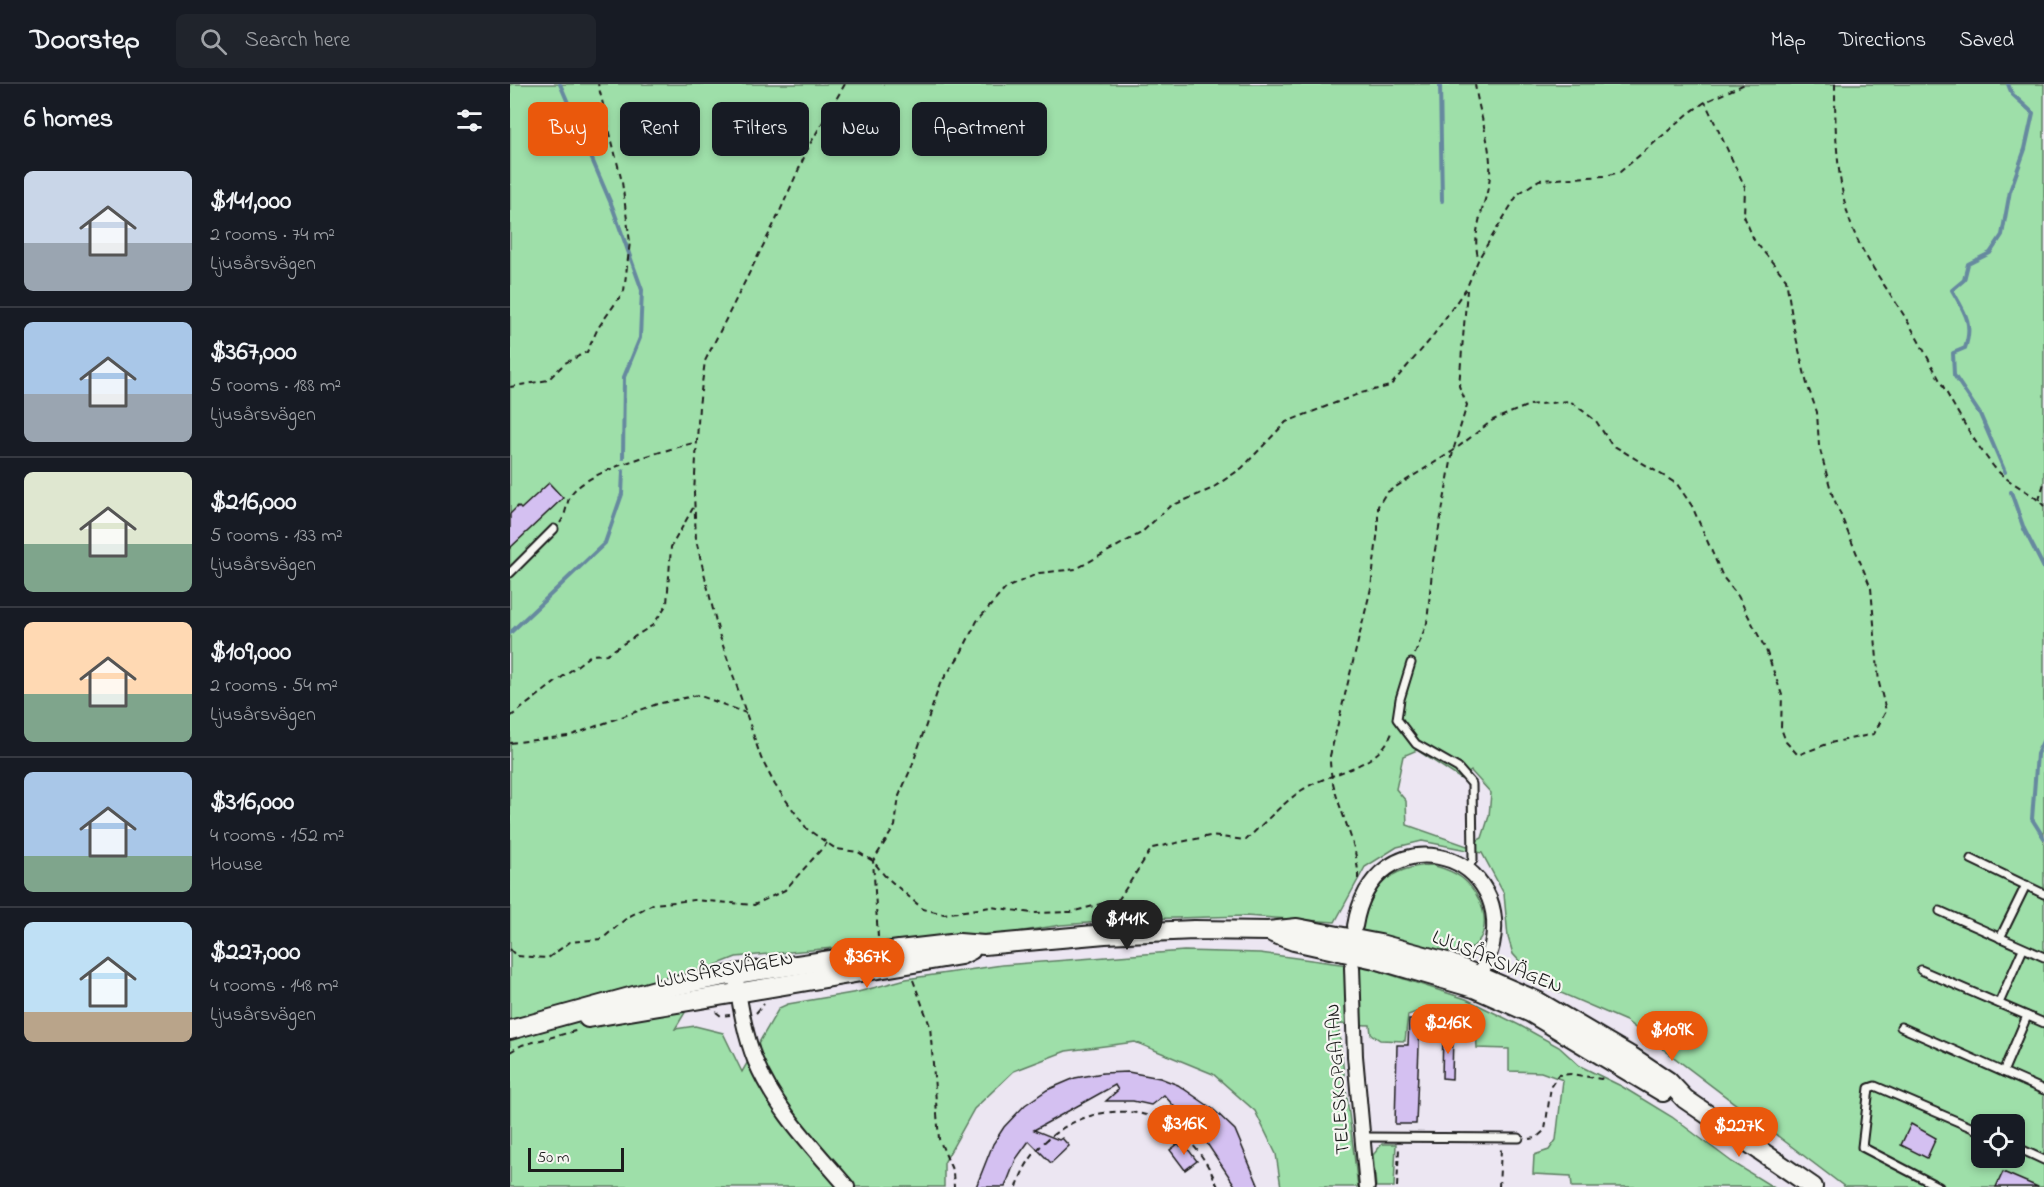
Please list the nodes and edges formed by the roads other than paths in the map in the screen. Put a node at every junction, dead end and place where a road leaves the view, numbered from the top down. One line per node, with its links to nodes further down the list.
1 (554, 530): 2 (lane)
2 (510, 573)
3 (1411, 663): 5 (lane)
4 (1971, 860): 6 (lane)
5 (1467, 868): 9 (street); 15 (street)
6 (2026, 885): 7 (lane); 10 (lane)
7 (2044, 894)
8 (1940, 911): 10 (lane)
9 (1354, 926)
10 (2000, 938): 11 (lane)
11 (2023, 949): 12 (lane); 17 (lane)
12 (2044, 957)
13 (1352, 968): 26 (street, TELESKOPGATAN)
14 (1921, 970): 17 (lane)
15 (1477, 982): 16 (main road, LJUSÅRSVÄGEN); 32 (main road, LJUSÅRSVÄGEN)
16 (736, 983): 21 (main road, LJUSÅRSVÄGEN); 22 (main road, LJUSÅRSVÄGEN); 30 (street)
17 (1999, 1003): 18 (lane)
18 (2027, 1016): 19 (lane); 23 (lane)
19 (2044, 1023)
20 (1901, 1027): 23 (lane)
21 (510, 1030)
22 (510, 1041)
23 (2003, 1072): 24 (lane)
24 (2044, 1090)
25 (1971, 1127): 33 (lane)
26 (1362, 1137): 27 (lane); 31 (street, TELESKOPGATAN)
27 (1519, 1138)
28 (2025, 1151): 29 (lane)
29 (2044, 1160)
30 (847, 1187)
31 (1366, 1187)
32 (1813, 1187)
33 (1939, 1187)

